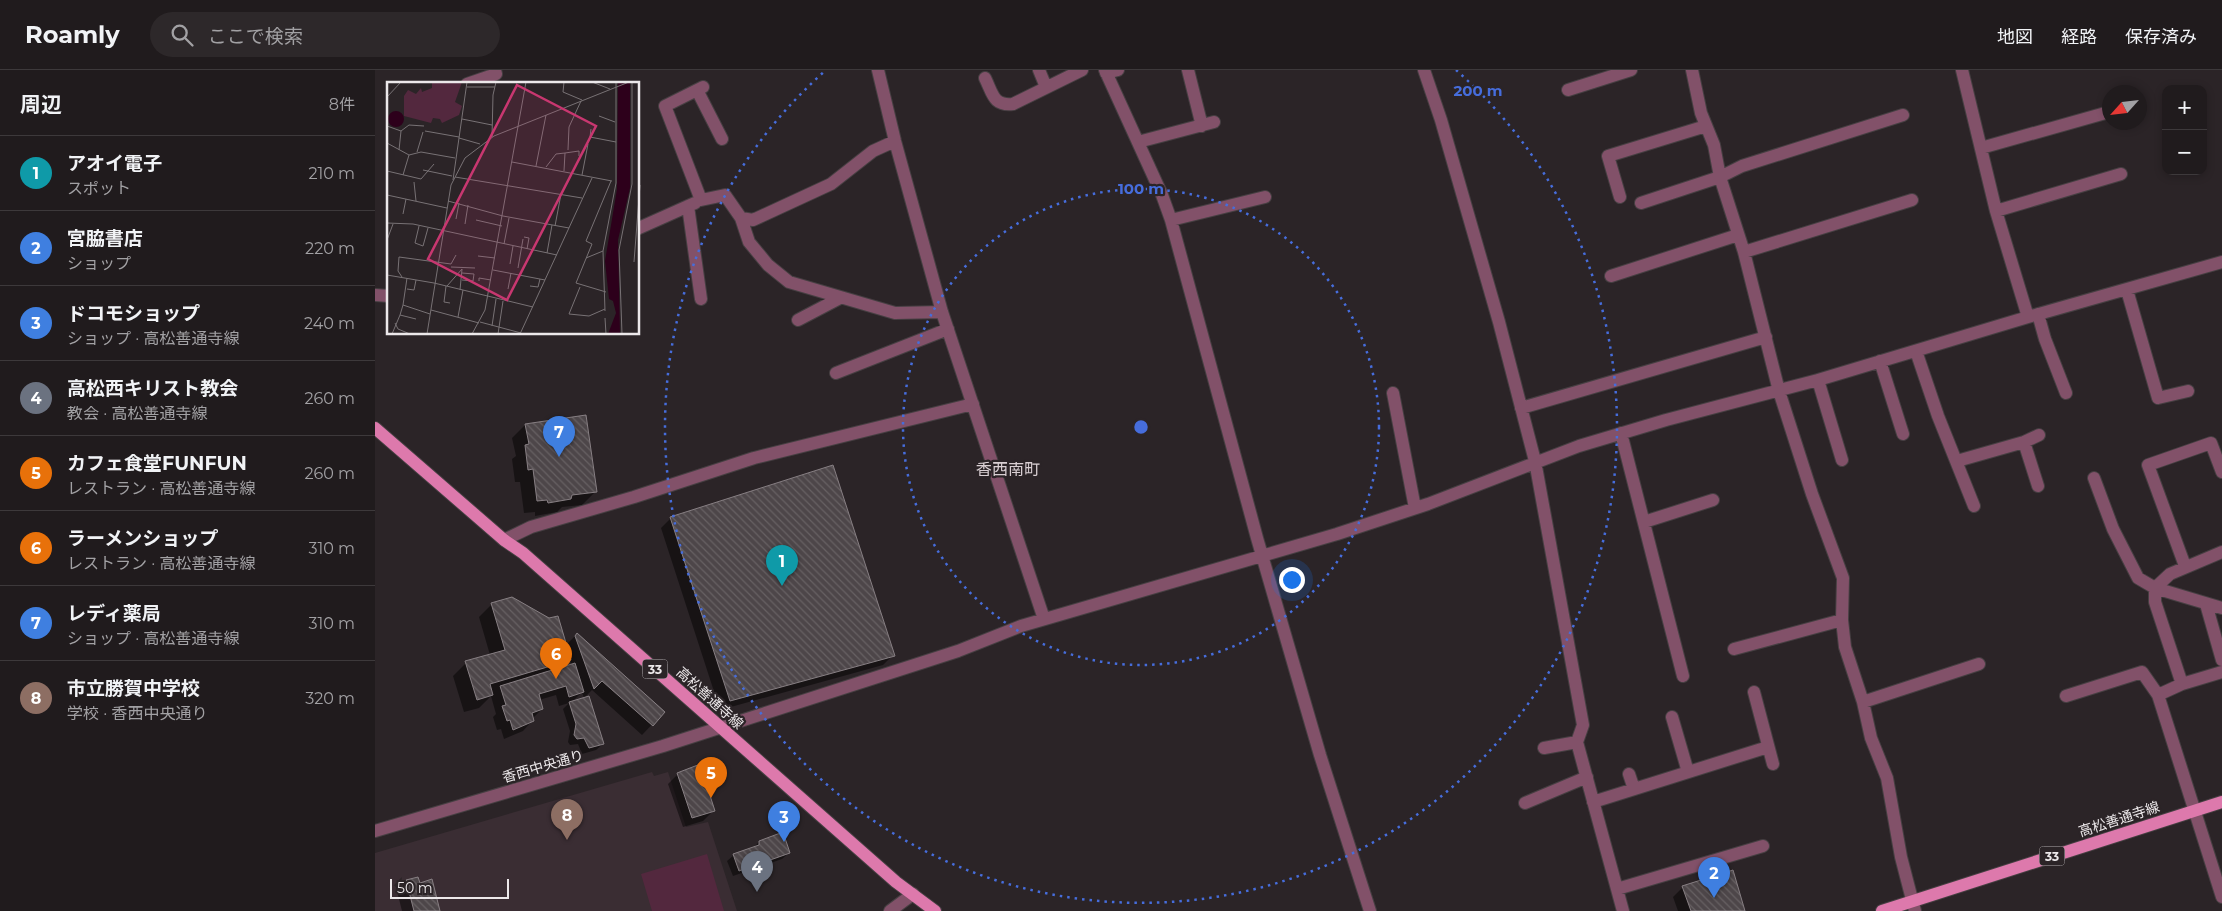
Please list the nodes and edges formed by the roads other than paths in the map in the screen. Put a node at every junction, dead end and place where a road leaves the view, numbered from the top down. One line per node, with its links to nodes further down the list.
1 (495, 70): 12 (street)
2 (878, 70): 19 (street)
3 (1039, 70): 13 (street)
4 (1082, 70): 13 (street)
5 (1188, 70): 20 (street)
6 (1424, 70): 55 (street)
7 (1631, 70): 14 (street)
8 (1692, 70): 17 (street)
9 (1962, 70): 21 (street)
10 (1110, 71): 20 (street)
11 (985, 78): 13 (street)
12 (473, 82)
13 (1046, 87)
14 (1568, 90)
15 (2102, 114): 21 (street)
16 (1903, 115): 23 (street)
17 (1706, 126): 23 (street); 25 (street)
18 (722, 138): 26 (street)
19 (895, 141): 31 (street); 41 (street)
20 (1138, 142): 32 (street)
21 (1981, 148): 30 (street)
22 (2121, 174): 30 (street)
23 (1720, 177): 28 (street); 34 (street)
24 (1265, 197): 32 (street)
25 (1620, 197)
26 (701, 200): 29 (street); 31 (street)
27 (1912, 200): 35 (street)
28 (1641, 203)
29 (688, 206): 33 (street); 40 (street)
30 (1996, 211): 42 (street)
31 (741, 218): 39 (street)
32 (1171, 220): 73 (street)
33 (640, 228)
34 (1738, 235): 35 (street); 37 (street)
35 (1744, 252): 45 (street)
36 (2222, 262): 38 (street, 香西中央通り)
37 (1611, 276)
38 (2127, 290): 42 (street, 香西中央通り); 51 (street)
39 (840, 298): 41 (street); 43 (street)
40 (701, 299)
41 (942, 312): 44 (street)
42 (2033, 315): 46 (street, 香西中央通り); 53 (street)
43 (798, 320)
44 (948, 329): 48 (street); 54 (street)
45 (1766, 337): 50 (street); 55 (street)
46 (1916, 351): 47 (street, 香西中央通り); 63 (street)
47 (1880, 361): 49 (street, 香西中央通り); 58 (street)
48 (836, 373)
49 (1818, 380): 50 (street, 香西中央通り); 61 (street)
50 (1779, 391): 57 (street, 香西中央通り); 79 (street)
51 (2188, 391)
52 (1393, 393): 69 (street)
53 (2066, 394)
54 (973, 404): 71 (street); 78 (street)
55 (1521, 408): 62 (street)
56 (375, 428): 71 (main road, 高松善通寺線 / 33)
57 (1621, 433): 62 (street, 香西中央通り); 70 (street)
58 (1903, 434)
59 (2039, 435): 60 (street)
60 (2024, 442): 63 (street); 66 (street)
61 (1842, 460)
62 (1535, 461): 69 (street, 香西中央通り); 92 (street)
63 (1957, 461): 68 (street)
64 (2222, 472): 74 (street)
65 (2094, 478): 75 (street)
66 (2039, 486)
67 (1713, 500): 70 (street)
68 (1974, 506)
69 (1415, 508): 73 (street, 香西中央通り)
70 (1644, 522): 84 (street)
71 (504, 540): 91 (main road, 高松善通寺線 / 33)
72 (2221, 556): 74 (street)
73 (1263, 557): 78 (street, 香西中央通り); 112 (street)
74 (2185, 566): 75 (street)
75 (2155, 588): 76 (street); 85 (street)
76 (2206, 604): 77 (street); 81 (street)
77 (2222, 608)
78 (1044, 619): 91 (street, 香西中央通り)
79 (1842, 620): 80 (street); 89 (street)
80 (1734, 649)
81 (2222, 660)
82 (1979, 664): 89 (street)
83 (2222, 672): 85 (street)
84 (1683, 676)
85 (2181, 684): 87 (street)
86 (1754, 692): 93 (street)
87 (2158, 695): 88 (street); 103 (street)
88 (2066, 696)
89 (1863, 702): 109 (street)
90 (1672, 718): 96 (street)
91 (719, 727): 104 (street, 香西中央通り); 107 (main road, 高松善通寺線 / 33)
92 (1577, 742): 94 (street); 98 (street)
93 (1768, 747): 95 (street); 96 (street)
94 (1544, 748)
95 (1773, 764)
96 (1688, 772): 99 (street)
97 (1629, 774): 99 (street)
98 (1587, 777): 100 (street); 101 (street)
99 (1634, 789): 101 (street)
100 (1525, 802)
101 (1593, 802): 106 (street)
102 (2222, 802): 103 (main road, 高松善通寺線 / 33)
103 (2195, 811): 108 (street); 109 (main road, 高松善通寺線 / 33)
104 (375, 830)
105 (1763, 846): 106 (street)
106 (1617, 889): 113 (street)
107 (913, 894): 110 (street); 111 (main road, 高松善通寺線 / 33)
108 (2222, 897)
109 (1913, 906): 114 (main road, 高松善通寺線 / 33)
110 (890, 911)
111 (935, 911)
112 (1370, 911)
113 (1623, 911)
114 (1882, 911)

